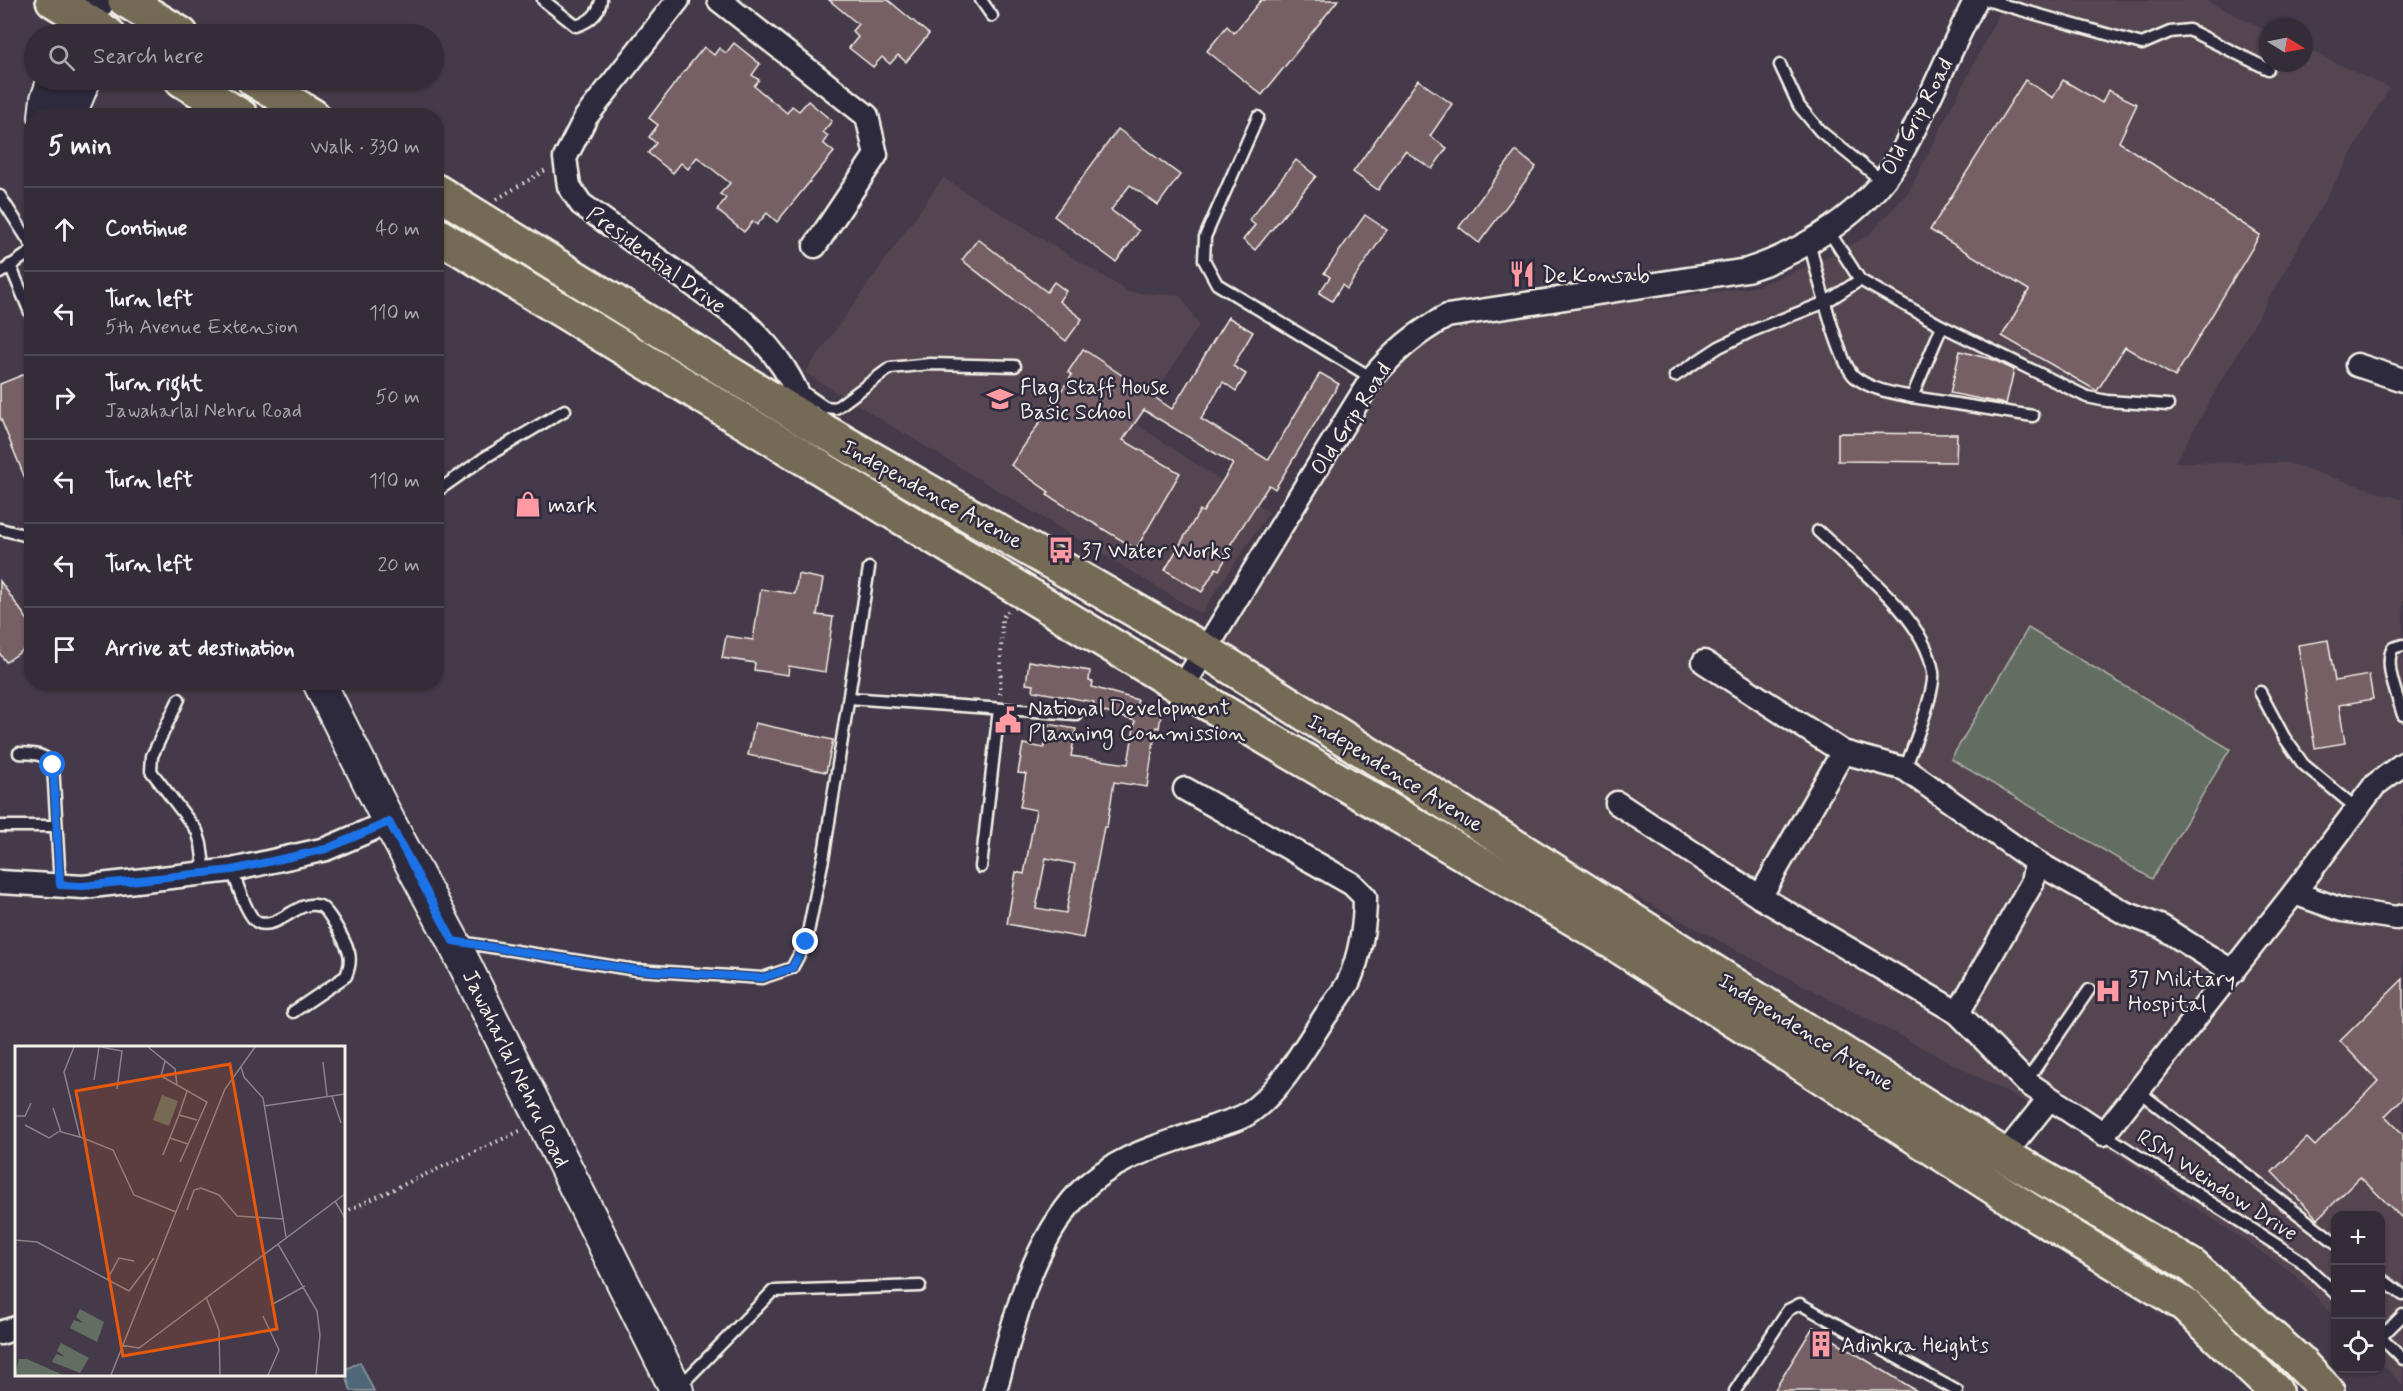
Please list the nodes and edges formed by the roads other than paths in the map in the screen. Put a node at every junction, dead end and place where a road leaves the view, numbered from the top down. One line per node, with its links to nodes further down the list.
1 (53, 0): 10 (highway)
2 (543, 0): 3 (lane)
3 (601, 0)
4 (678, 0): 44 (street, Presidential Drive)
5 (719, 0): 31 (street)
6 (981, 0): 9 (lane)
7 (1974, 1): 14 (lane); 24 (street, Old Grip Road)
8 (129, 2): 11 (street); 12 (highway)
9 (992, 16)
10 (91, 22)
11 (118, 24)
12 (165, 24)
13 (1780, 65): 24 (lane)
14 (2259, 65)
15 (50, 90): 19 (street)
16 (80, 90): 20 (street)
17 (198, 90): 21 (highway)
18 (270, 90): 22 (highway)
19 (46, 108)
20 (72, 108)
21 (228, 108)
22 (300, 108)
23 (1258, 117): 42 (lane)
24 (1881, 180): 27 (street, Old Grip Road)
25 (0, 196): 28 (lane)
26 (444, 196): 49 (highway, Independence Avenue)
27 (1828, 229): 30 (street, Old Grip Road); 35 (lane)
28 (24, 235)
29 (444, 239): 58 (highway, Independence Avenue)
30 (1809, 242): 37 (lane); 42 (street, Old Grip Road)
31 (815, 246)
32 (24, 254): 33 (lane)
33 (10, 265): 34 (lane); 36 (lane)
34 (0, 273)
35 (1860, 280): 37 (lane); 38 (lane)
36 (24, 298)
37 (1826, 302): 41 (lane); 45 (lane)
38 (1942, 326): 45 (lane); 46 (lane)
39 (2357, 365): 43 (street)
40 (1015, 366): 44 (lane)
41 (1675, 376)
42 (1372, 378): 56 (street, Old Grip Road)
43 (2403, 380)
44 (797, 388): 49 (street, Presidential Drive)
45 (1912, 397): 48 (lane)
46 (2168, 405)
47 (565, 410): 50 (lane)
48 (2033, 416)
49 (810, 423): 56 (highway, Independence Avenue)
50 (444, 486)
51 (0, 529): 53 (lane)
52 (1818, 531): 69 (lane)
53 (24, 535)
54 (869, 568): 61 (lane)
55 (2403, 645): 65 (lane)
56 (1204, 650): 58 (street, Old Grip Road); 94 (highway, Independence Avenue)
57 (1704, 662): 66 (street)
58 (1182, 688): 106 (highway, Independence Avenue)
59 (323, 690): 73 (street, Jawaharlal Nehru Road)
60 (2260, 692): 72 (lane)
61 (849, 698): 63 (lane); 85 (lane)
62 (179, 699): 79 (lane)
63 (999, 709): 64 (lane); 77 (lane)
64 (1076, 714)
65 (2403, 715)
66 (1843, 752): 69 (street); 83 (street)
67 (20, 753): 75 (lane)
68 (2403, 764): 72 (street)
69 (1905, 769): 76 (street)
70 (1185, 789): 108 (street)
71 (1617, 803): 83 (street)
72 (2356, 808): 82 (street)
73 (389, 822): 78 (street); 85 (street, Jawaharlal Nehru Road)
74 (0, 826): 75 (lane)
75 (56, 826): 81 (lane)
76 (2036, 862): 86 (street); 89 (street)
77 (981, 867)
78 (232, 870): 79 (street); 88 (lane)
79 (205, 873): 81 (street)
80 (0, 882): 81 (street)
81 (60, 885)
82 (2294, 893): 84 (street); 86 (street)
83 (1760, 897): 89 (street)
84 (2403, 916)
85 (453, 941): 107 (street, Jawaharlal Nehru Road)
86 (2233, 972): 91 (street)
87 (2089, 990): 90 (lane)
88 (293, 1012)
89 (1958, 1012): 90 (street)
90 (2026, 1082): 92 (street)
91 (2138, 1091): 93 (street); 95 (lane)
92 (2049, 1099): 93 (street); 94 (street)
93 (2104, 1134): 98 (lane, RSM Weindow Drive)
94 (2004, 1155): 111 (highway, Independence Avenue)
95 (2331, 1239)
96 (2385, 1282): 99 (lane)
97 (920, 1286): 107 (lane)
98 (2331, 1289)
99 (2403, 1295)
100 (2403, 1315): 103 (lane)
101 (15, 1328): 102 (street)
102 (0, 1333)
103 (2385, 1333)
104 (2385, 1341): 105 (lane)
105 (2403, 1359)
106 (2273, 1389)
107 (677, 1390)
108 (995, 1391)
109 (1735, 1391): 110 (lane)
110 (1957, 1391)
111 (2327, 1391)

